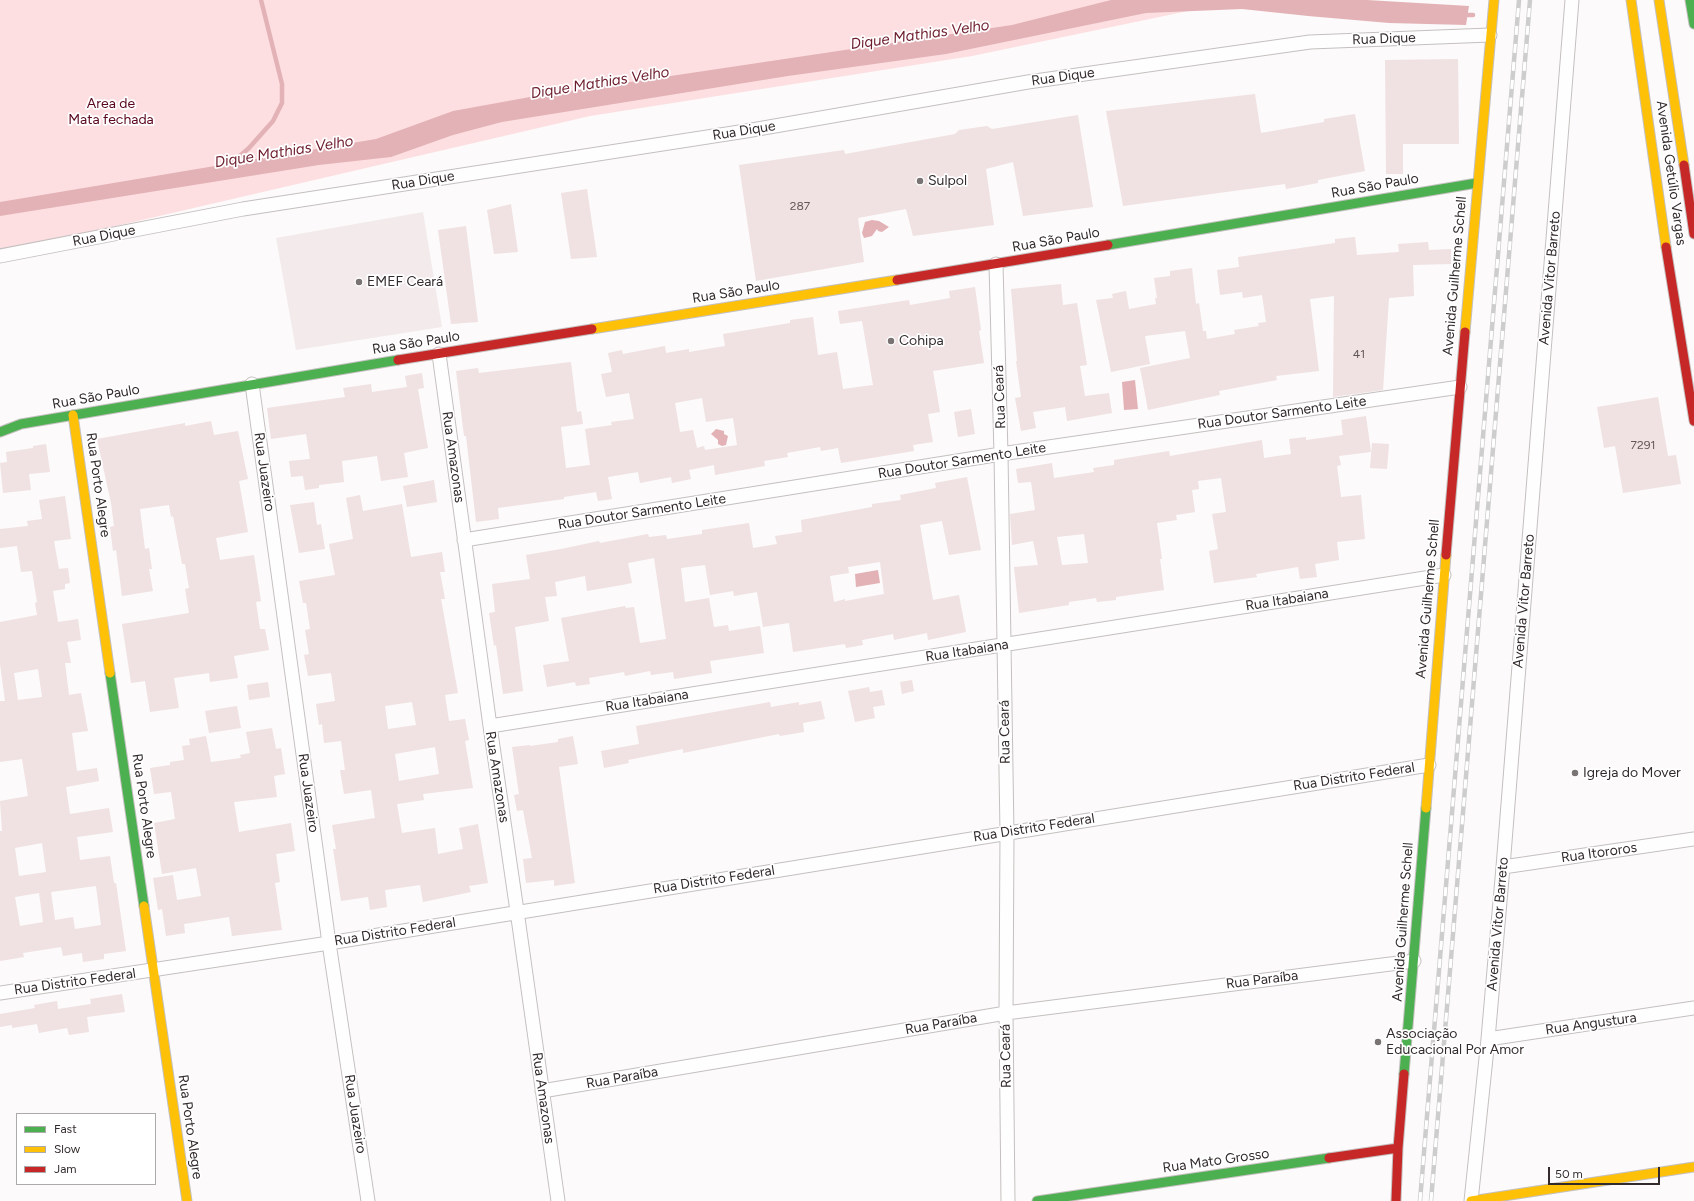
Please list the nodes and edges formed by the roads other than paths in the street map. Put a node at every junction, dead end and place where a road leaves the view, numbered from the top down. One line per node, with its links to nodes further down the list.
1 (1494, 0): 7 (main road, Avenida Guilherme Schell)
2 (1572, 0): 26 (street, Avenida Vitor Barreto)
3 (1631, 0): 16 (main road, Avenida Getúlio Vargas)
4 (1659, 0): 9 (main road)
5 (1690, 0): 6 (main road)
6 (1694, 24)
7 (1490, 35): 8 (main road, Avenida Guilherme Schell); 10 (street, Rua Dique)
8 (1477, 183): 11 (main road, Rua São Paulo); 14 (main road, Avenida Guilherme Schell)
9 (1694, 234)
10 (0, 256)
11 (996, 264): 12 (main road, Rua São Paulo); 18 (street, Rua Ceará)
12 (439, 354): 13 (main road, Rua São Paulo); 19 (street, Rua Amazonas)
13 (252, 384): 15 (main road, Rua São Paulo); 28 (street, Rua Juazeiro)
14 (1460, 387): 18 (street, Rua Doutor Sarmento Leite); 20 (main road, Avenida Guilherme Schell)
15 (73, 415): 17 (main road, Rua São Paulo); 30 (main road, Rua Porto Alegre)
16 (1694, 422)
17 (0, 432)
18 (1001, 454): 19 (street, Rua Doutor Sarmento Leite); 21 (street, Rua Ceará)
19 (464, 540): 22 (street, Rua Amazonas)
20 (1444, 575): 21 (street, Rua Itabaiana); 23 (main road, Avenida Guilherme Schell)
21 (1004, 645): 22 (street, Rua Itabaiana); 24 (street, Rua Ceará)
22 (490, 726): 27 (street, Rua Amazonas)
23 (1429, 765): 24 (street, Rua Distrito Federal); 29 (main road, Avenida Guilherme Schell)
24 (1007, 833): 27 (street, Rua Distrito Federal); 33 (street, Rua Ceará)
25 (1694, 839): 26 (street, Rua Itororos)
26 (1503, 867): 34 (street, Avenida Vitor Barreto)
27 (518, 912): 28 (street, Rua Distrito Federal); 35 (street, Rua Amazonas)
28 (329, 943): 30 (street, Rua Distrito Federal); 41 (street, Rua Juazeiro)
29 (1414, 961): 33 (street, Rua Paraíba); 36 (main road, Avenida Guilherme Schell)
30 (154, 970): 31 (street, Rua Distrito Federal); 40 (main road, Rua Porto Alegre)
31 (0, 993)
32 (1694, 1008): 34 (street, Rua Angustura)
33 (1006, 1013): 35 (street, Rua Paraíba); 43 (street, Rua Ceará)
34 (1488, 1039): 46 (street, Avenida Vitor Barreto)
35 (542, 1091): 42 (street, Rua Amazonas)
36 (1398, 1148): 44 (main road, Rua Mato Grosso); 45 (main road, Avenida Guilherme Schell)
37 (1694, 1167): 38 (main road)
38 (1674, 1170): 39 (main road); 46 (main road)
39 (1687, 1176)
40 (186, 1201)
41 (368, 1201)
42 (558, 1201)
43 (1008, 1201)
44 (1037, 1201)
45 (1396, 1201)
46 (1471, 1201)

